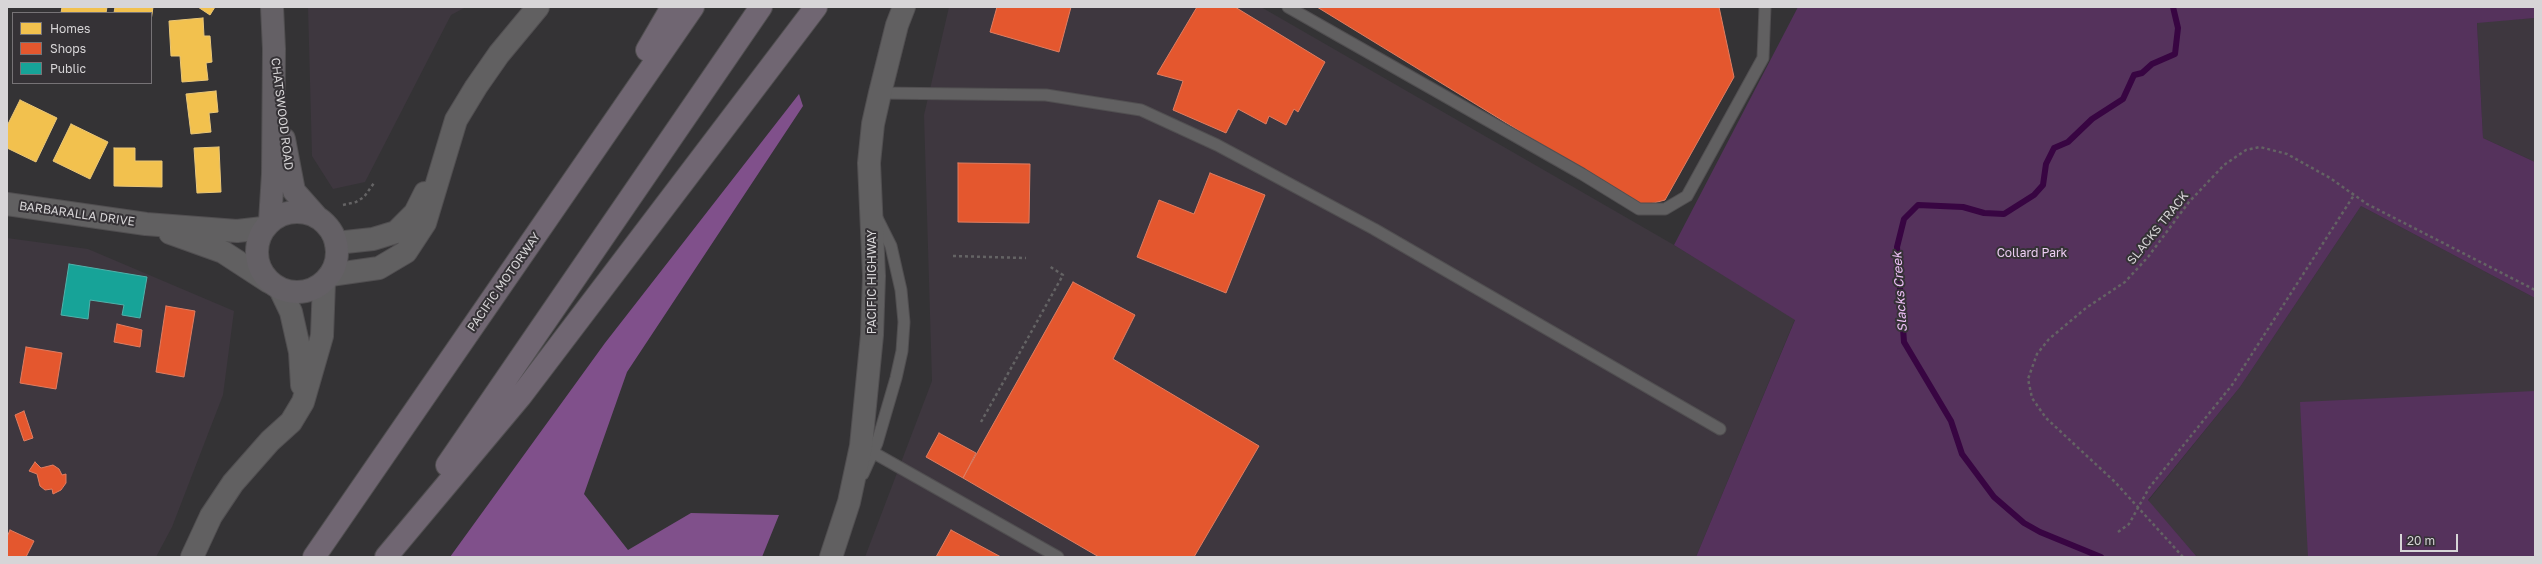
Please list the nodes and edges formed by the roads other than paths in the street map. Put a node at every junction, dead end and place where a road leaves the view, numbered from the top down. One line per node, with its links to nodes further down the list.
1 (272, 7): 10 (main road, CHATSWOOD ROAD)
2 (538, 7): 12 (street)
3 (672, 7): 13 (highway)
4 (693, 7): 13 (highway, PACIFIC MOTORWAY)
5 (761, 7): 27 (highway)
6 (816, 7): 27 (highway)
7 (904, 7): 11 (street, PACIFIC HIGHWAY)
8 (1288, 7): 9 (lane)
9 (1765, 7)
10 (274, 49): 16 (main road, CHATSWOOD ROAD); 18 (main road, CHATSWOOD ROAD)
11 (880, 93): 15 (street, PACIFIC HIGHWAY); 23 (lane)
12 (444, 156): 19 (street); 20 (street)
13 (563, 196): 26 (highway, PACIFIC MOTORWAY)
14 (7, 204): 17 (street, BARBARALLA DRIVE)
15 (872, 206): 24 (street, PACIFIC HIGHWAY); 24 (lane)
16 (317, 217): 18 (main road); 19 (main road)
17 (146, 224): 18 (street, BARBARALLA DRIVE); 21 (street, BARBARALLA DRIVE)
18 (267, 225): 21 (main road)
19 (336, 243): 20 (main road)
20 (327, 278): 21 (main road); 22 (street)
21 (274, 286): 22 (street)
22 (303, 402): 25 (street)
23 (1720, 429)
24 (867, 449): 28 (street, PACIFIC HIGHWAY); 29 (lane)
25 (192, 557)
26 (314, 557)
27 (385, 557)
28 (831, 557)
29 (1058, 557)

